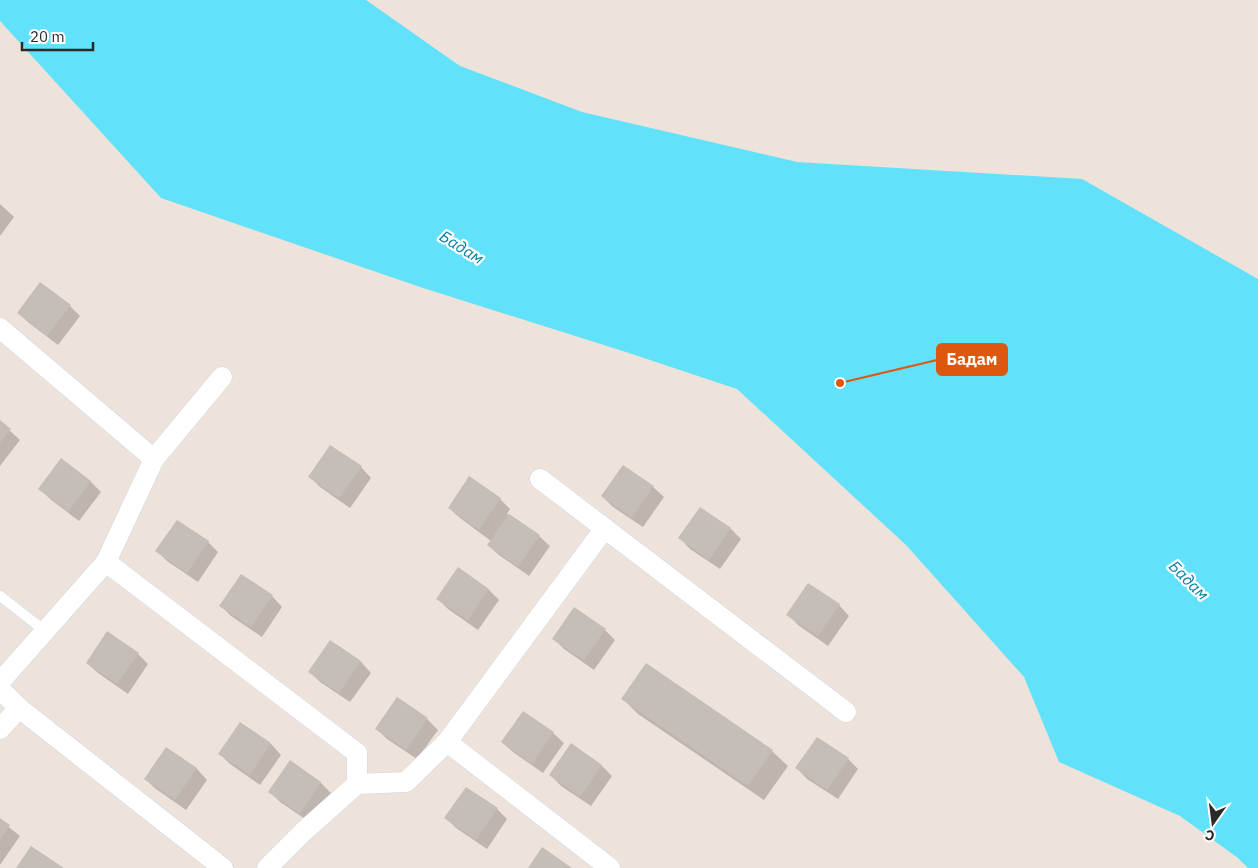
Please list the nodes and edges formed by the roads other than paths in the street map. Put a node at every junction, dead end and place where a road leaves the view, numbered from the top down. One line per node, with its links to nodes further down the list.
1 (0, 328): 3 (street)
2 (222, 377): 3 (street)
3 (154, 459): 6 (street)
4 (540, 479): 5 (street)
5 (605, 528): 12 (street); 14 (street)
6 (106, 562): 8 (street); 15 (street)
7 (0, 596): 8 (lane)
8 (45, 631): 9 (street)
9 (0, 682)
10 (0, 690): 11 (street)
11 (19, 708): 13 (street); 16 (street)
12 (846, 712)
13 (0, 729)
14 (447, 742): 15 (street); 18 (street)
15 (357, 784): 17 (street)
16 (223, 868)
17 (267, 868)
18 (610, 868)

